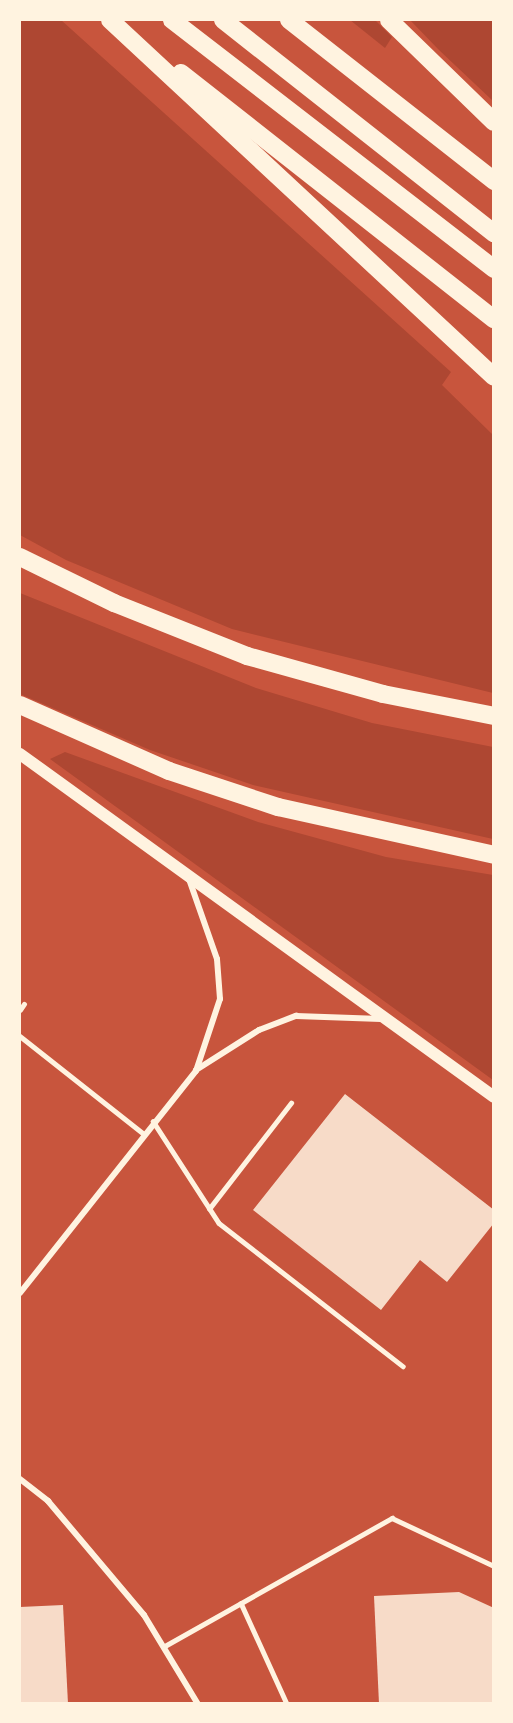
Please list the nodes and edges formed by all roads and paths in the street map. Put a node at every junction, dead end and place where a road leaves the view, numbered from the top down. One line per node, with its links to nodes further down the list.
1 (112, 20): 10 (highway); 11 (highway)
2 (172, 20): 9 (highway)
3 (223, 20): 8 (highway)
4 (289, 20): 7 (highway)
5 (389, 20): 6 (highway)
6 (494, 122)
7 (494, 181)
8 (494, 233)
9 (494, 269)
10 (494, 320)
11 (494, 377)
12 (20, 557): 14 (highway)
13 (20, 705): 16 (highway)
14 (494, 716)
15 (20, 754): 17 (main road)
16 (494, 855)
17 (187, 876): 20 (main road); 22 (street)
18 (24, 1004): 19 (lane)
19 (20, 1010)
20 (390, 1020): 22 (street); 23 (main road)
21 (20, 1036): 26 (lane)
22 (196, 1071): 25 (street)
23 (494, 1097)
24 (291, 1103): 27 (lane)
25 (153, 1121): 26 (street); 27 (lane)
26 (144, 1134): 28 (street)
27 (209, 1209): 29 (lane)
28 (20, 1293)
29 (403, 1366)
30 (20, 1479): 33 (street)
31 (494, 1566): 32 (lane)
32 (241, 1603): 33 (lane); 35 (lane)
33 (163, 1647): 34 (street)
34 (198, 1704)
35 (287, 1704)

